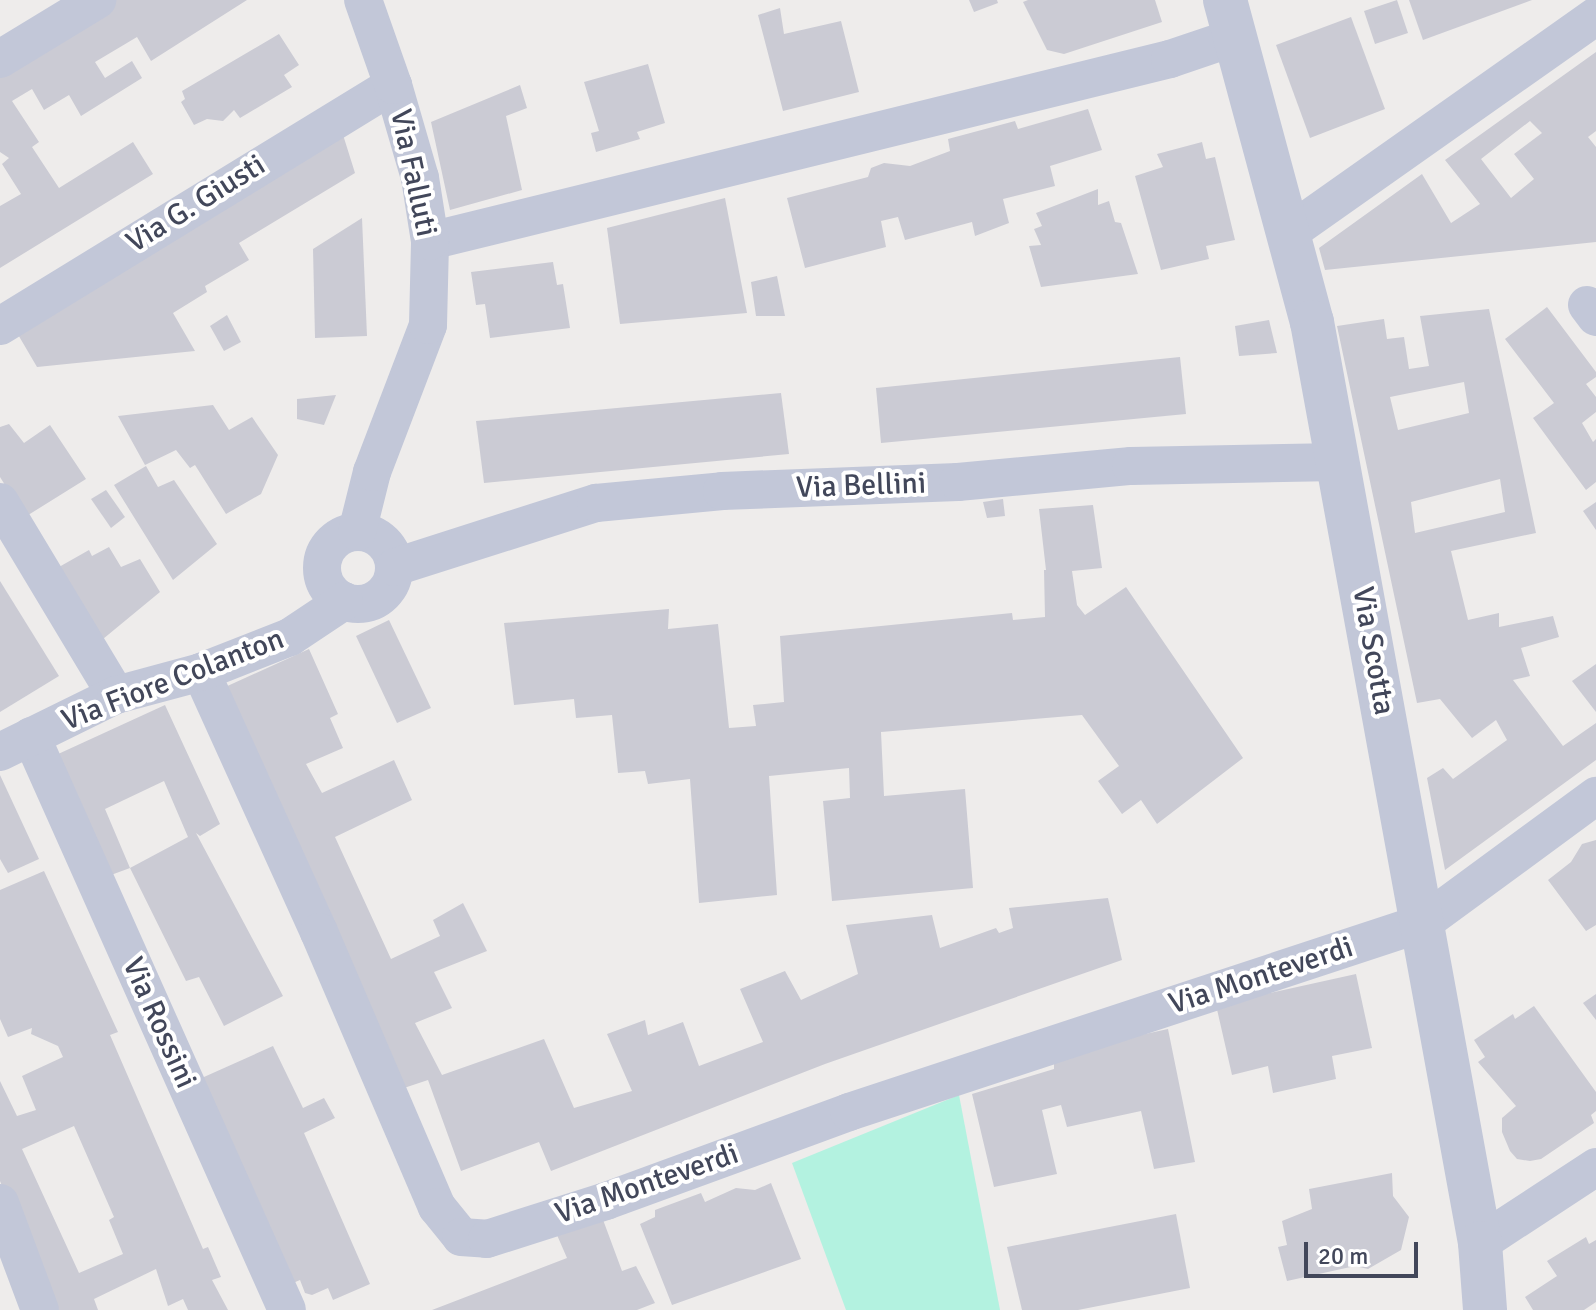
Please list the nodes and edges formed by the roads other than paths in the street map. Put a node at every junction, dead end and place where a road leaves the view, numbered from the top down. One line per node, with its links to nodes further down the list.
1 (97, 0): 5 (street)
2 (363, 0): 6 (street, Via Falluti)
3 (1596, 16): 7 (street)
4 (1230, 19): 7 (street, Via Scotta); 8 (street)
5 (0, 59)
6 (393, 85): 8 (street, Via Falluti); 9 (street, Via G. Giusti)
7 (1290, 232): 10 (street, Via Scotta)
8 (430, 241): 12 (street, Via Falluti)
9 (0, 326)
10 (1338, 462): 13 (street, Via Bellini); 19 (street, Via Scotta)
11 (0, 502): 16 (street)
12 (357, 532): 13 (street); 14 (street)
13 (395, 567): 14 (street)
14 (344, 601): 15 (street, Via Fiore Colanton)
15 (201, 672): 16 (street, Via Fiore Colanton); 19 (street, Via Monteverdi)
16 (116, 695): 17 (street, Via Fiore Colanton)
17 (16, 744): 24 (street, Via Rossini)
18 (1596, 796): 19 (street, Via Monteverdi)
19 (1423, 923): 22 (street, Via Scotta)
20 (1596, 1167): 22 (street)
21 (0, 1203): 23 (street)
22 (1480, 1243): 25 (street, Via Scotta)
23 (40, 1310)
24 (287, 1310)
25 (1485, 1310)

